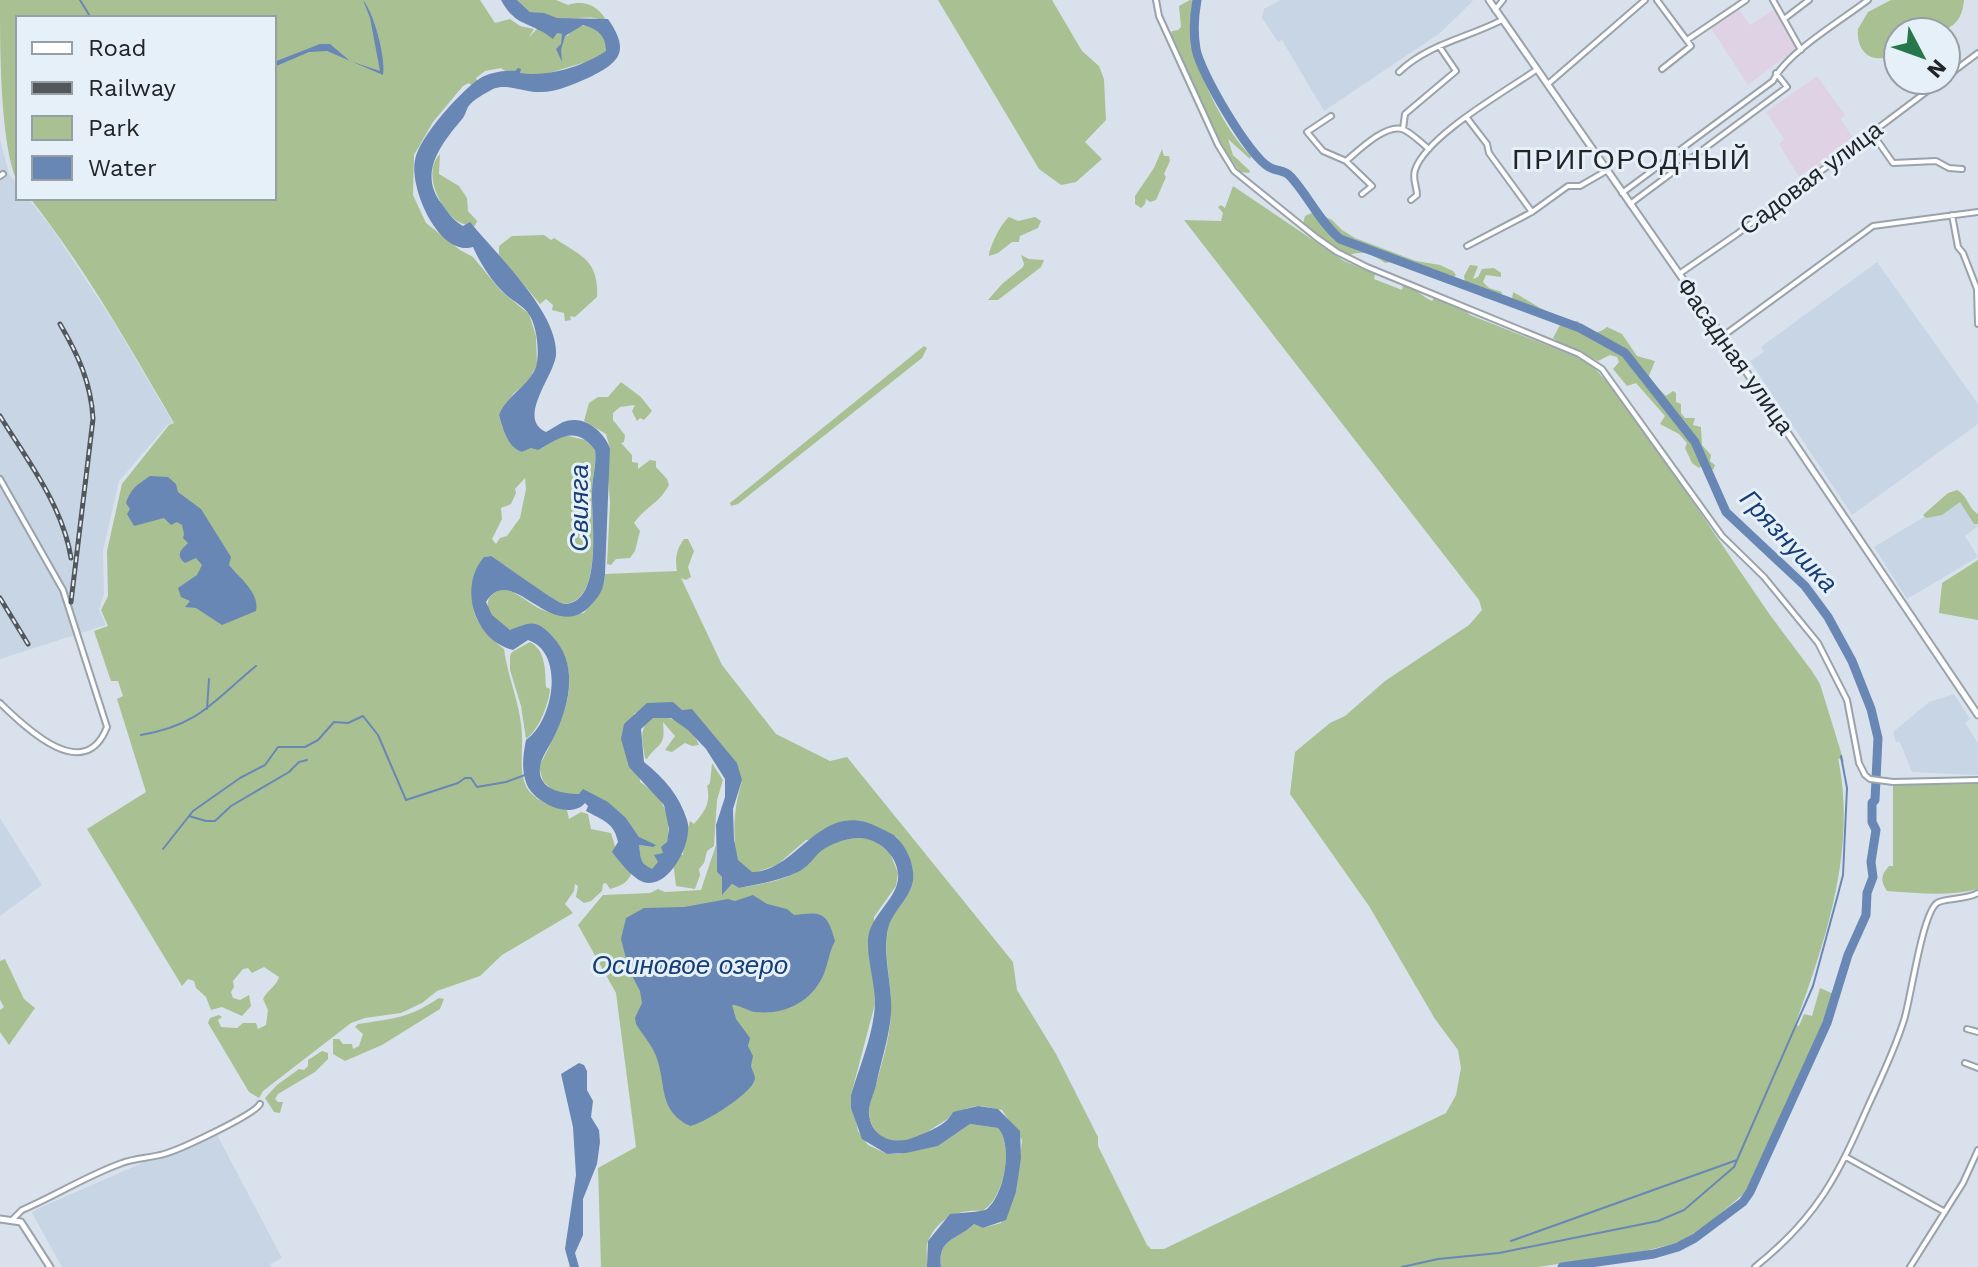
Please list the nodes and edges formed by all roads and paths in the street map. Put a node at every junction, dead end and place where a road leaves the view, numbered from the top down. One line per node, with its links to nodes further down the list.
1 (1156, 0): 44 (street)
2 (1489, 0): 10 (main road, Фасадная улица)
3 (1503, 0): 10 (street)
4 (1645, 0): 20 (street)
5 (1657, 0): 13 (street)
6 (1746, 0): 13 (street)
7 (1773, 0): 11 (street)
8 (1809, 0): 11 (street)
9 (1868, 0): 15 (street)
10 (1495, 10): 12 (main road, Фасадная улица)
11 (1784, 19): 15 (street)
12 (1502, 20): 14 (street); 17 (main road, Фасадная улица)
13 (1687, 40): 16 (street)
14 (1439, 46): 18 (street); 24 (street)
15 (1801, 50): 19 (street)
16 (1662, 69)
17 (1536, 70): 20 (main road, Фасадная улица); 23 (street)
18 (1399, 72)
19 (1776, 73): 30 (street); 33 (street)
20 (1546, 85): 29 (main road, Фасадная улица)
21 (1920, 96): 25 (street, Садовая улица)
22 (1331, 116): 27 (street)
23 (1467, 118): 26 (street); 34 (street)
24 (1403, 129): 26 (street); 27 (street)
25 (1872, 133): 28 (street); 38 (street, Садовая улица)
26 (1429, 149): 32 (street)
27 (1346, 161): 31 (street)
28 (1962, 169)
29 (1606, 171): 30 (main road, Фасадная улица); 34 (street)
30 (1622, 193): 33 (main road, Фасадная улица)
31 (1362, 194)
32 (1411, 200)
33 (1630, 204): 38 (main road, Фасадная улица)
34 (1532, 212): 37 (street)
35 (1978, 212): 36 (street)
36 (1952, 215): 39 (street); 40 (street)
37 (1467, 246)
38 (1679, 274): 40 (main road, Фасадная улица)
39 (1978, 324)
40 (1723, 336): 43 (main road, Фасадная улица)
41 (0, 479): 42 (street)
42 (0, 703)
43 (1978, 715)
44 (1978, 780)
45 (1978, 893): 52 (street)
46 (1967, 1029): 47 (street)
47 (1978, 1032)
48 (1965, 1063): 49 (street)
49 (1978, 1068)
50 (260, 1104): 55 (street)
51 (1978, 1150): 53 (street)
52 (1846, 1157): 53 (street); 57 (street)
53 (1945, 1212): 58 (street)
54 (0, 1219): 55 (main road)
55 (13, 1219): 56 (main road)
56 (50, 1267)
57 (1755, 1267)
58 (1910, 1267)

